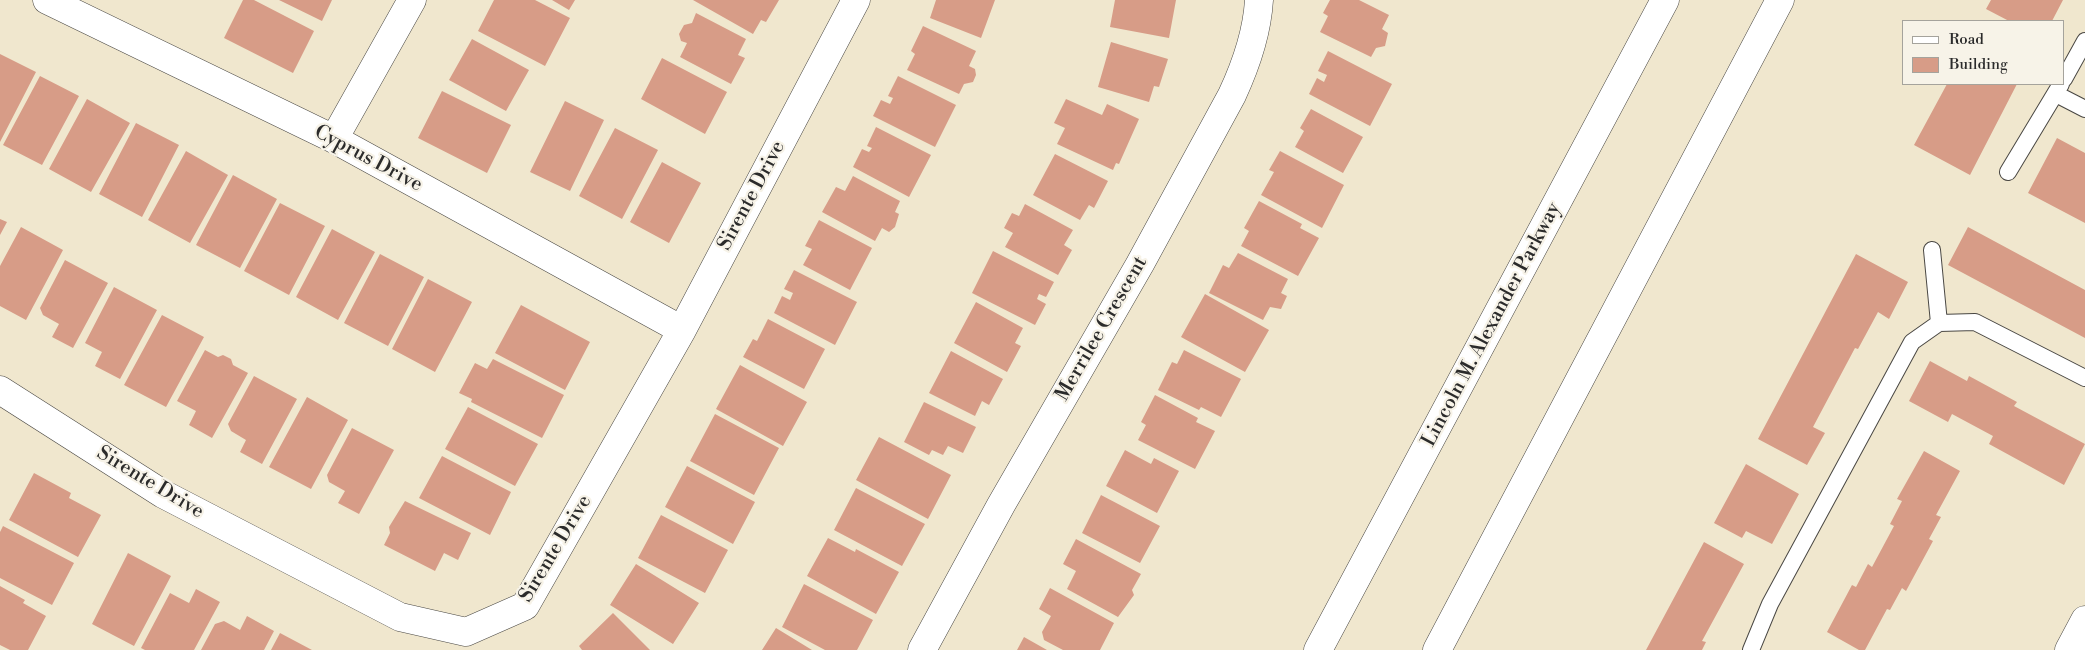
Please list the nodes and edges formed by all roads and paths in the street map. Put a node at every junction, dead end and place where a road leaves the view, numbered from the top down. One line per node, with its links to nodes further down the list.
1 (47, 0): 11 (main road, Cyprus Drive)
2 (412, 0): 11 (main road)
3 (856, 0): 15 (main road, Sirente Drive)
4 (1259, 0): 19 (main road, Merrilee Crescent)
5 (1665, 0): 20 (main road, Lincoln M. Alexander Parkway)
6 (1780, 0): 21 (main road)
7 (2085, 41): 8 (lane)
8 (2065, 77)
9 (2058, 89): 10 (lane); 12 (lane)
10 (2085, 109)
11 (334, 139): 15 (main road, Cyprus Drive)
12 (2008, 172)
13 (1932, 250): 14 (lane)
14 (1939, 323): 16 (lane); 22 (lane)
15 (682, 330): 17 (main road, Sirente Drive)
16 (2085, 378)
17 (0, 390)
18 (2085, 620): 23 (main road)
19 (922, 650)
20 (1318, 650)
21 (1437, 650)
22 (1751, 650)
23 (2069, 650)

